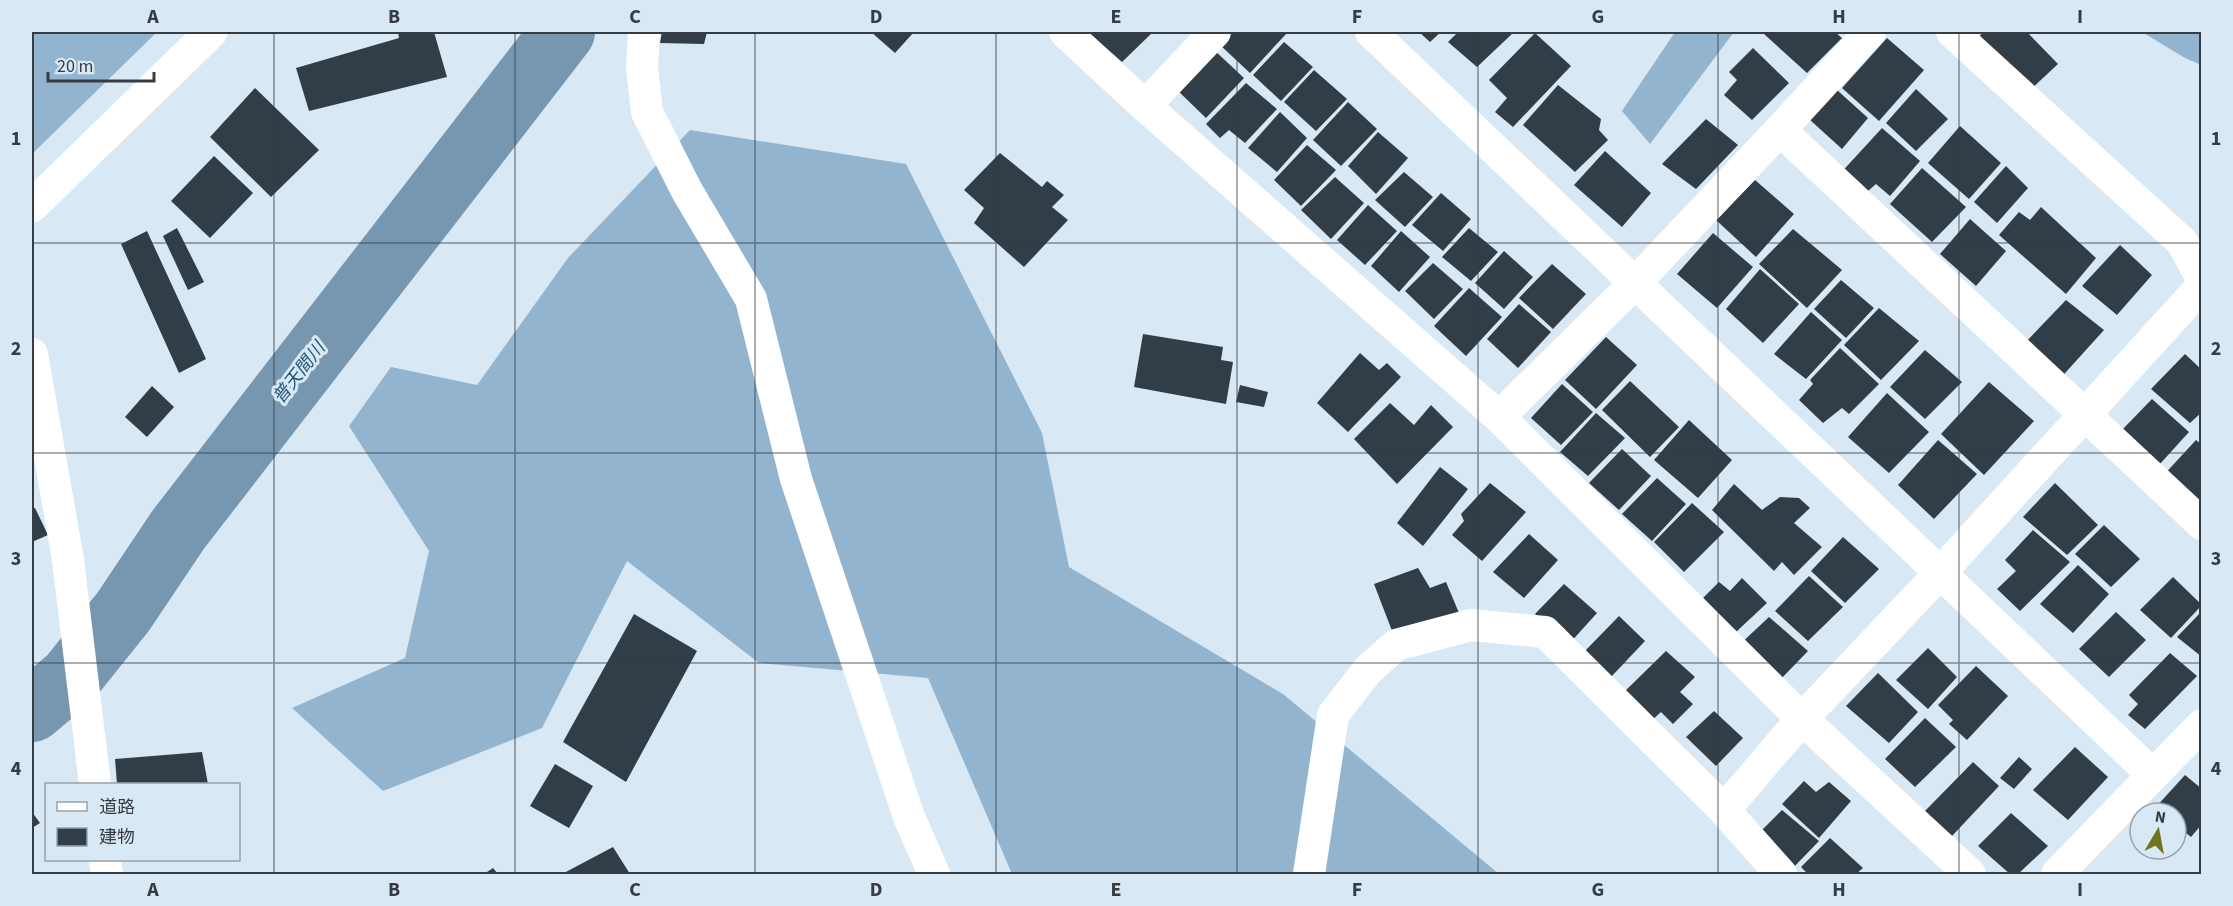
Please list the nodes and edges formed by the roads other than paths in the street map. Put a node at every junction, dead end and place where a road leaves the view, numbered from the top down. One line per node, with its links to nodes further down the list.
1 (211, 32): 10 (main road)
2 (644, 32): 24 (street)
3 (1065, 32): 8 (street)
4 (1215, 32): 8 (street)
5 (1371, 32): 12 (street)
6 (1870, 32): 9 (street)
7 (1952, 32): 11 (street)
8 (1145, 106): 16 (street)
9 (1780, 130): 12 (street); 15 (street)
10 (32, 206)
11 (2202, 279)
12 (1635, 283): 16 (street); 18 (street)
13 (2202, 286): 15 (street)
14 (32, 354): 22 (street)
15 (2085, 415): 17 (street); 18 (street)
16 (1499, 417): 19 (street)
17 (2202, 524)
18 (1941, 572): 19 (street); 21 (street)
19 (1802, 719): 23 (street); 27 (street)
20 (2202, 725): 21 (street)
21 (2153, 775): 28 (street)
22 (95, 783)
23 (1724, 810): 25 (street); 26 (street)
24 (934, 874)
25 (1309, 874)
26 (1781, 874)
27 (1970, 874)
28 (2057, 874)

